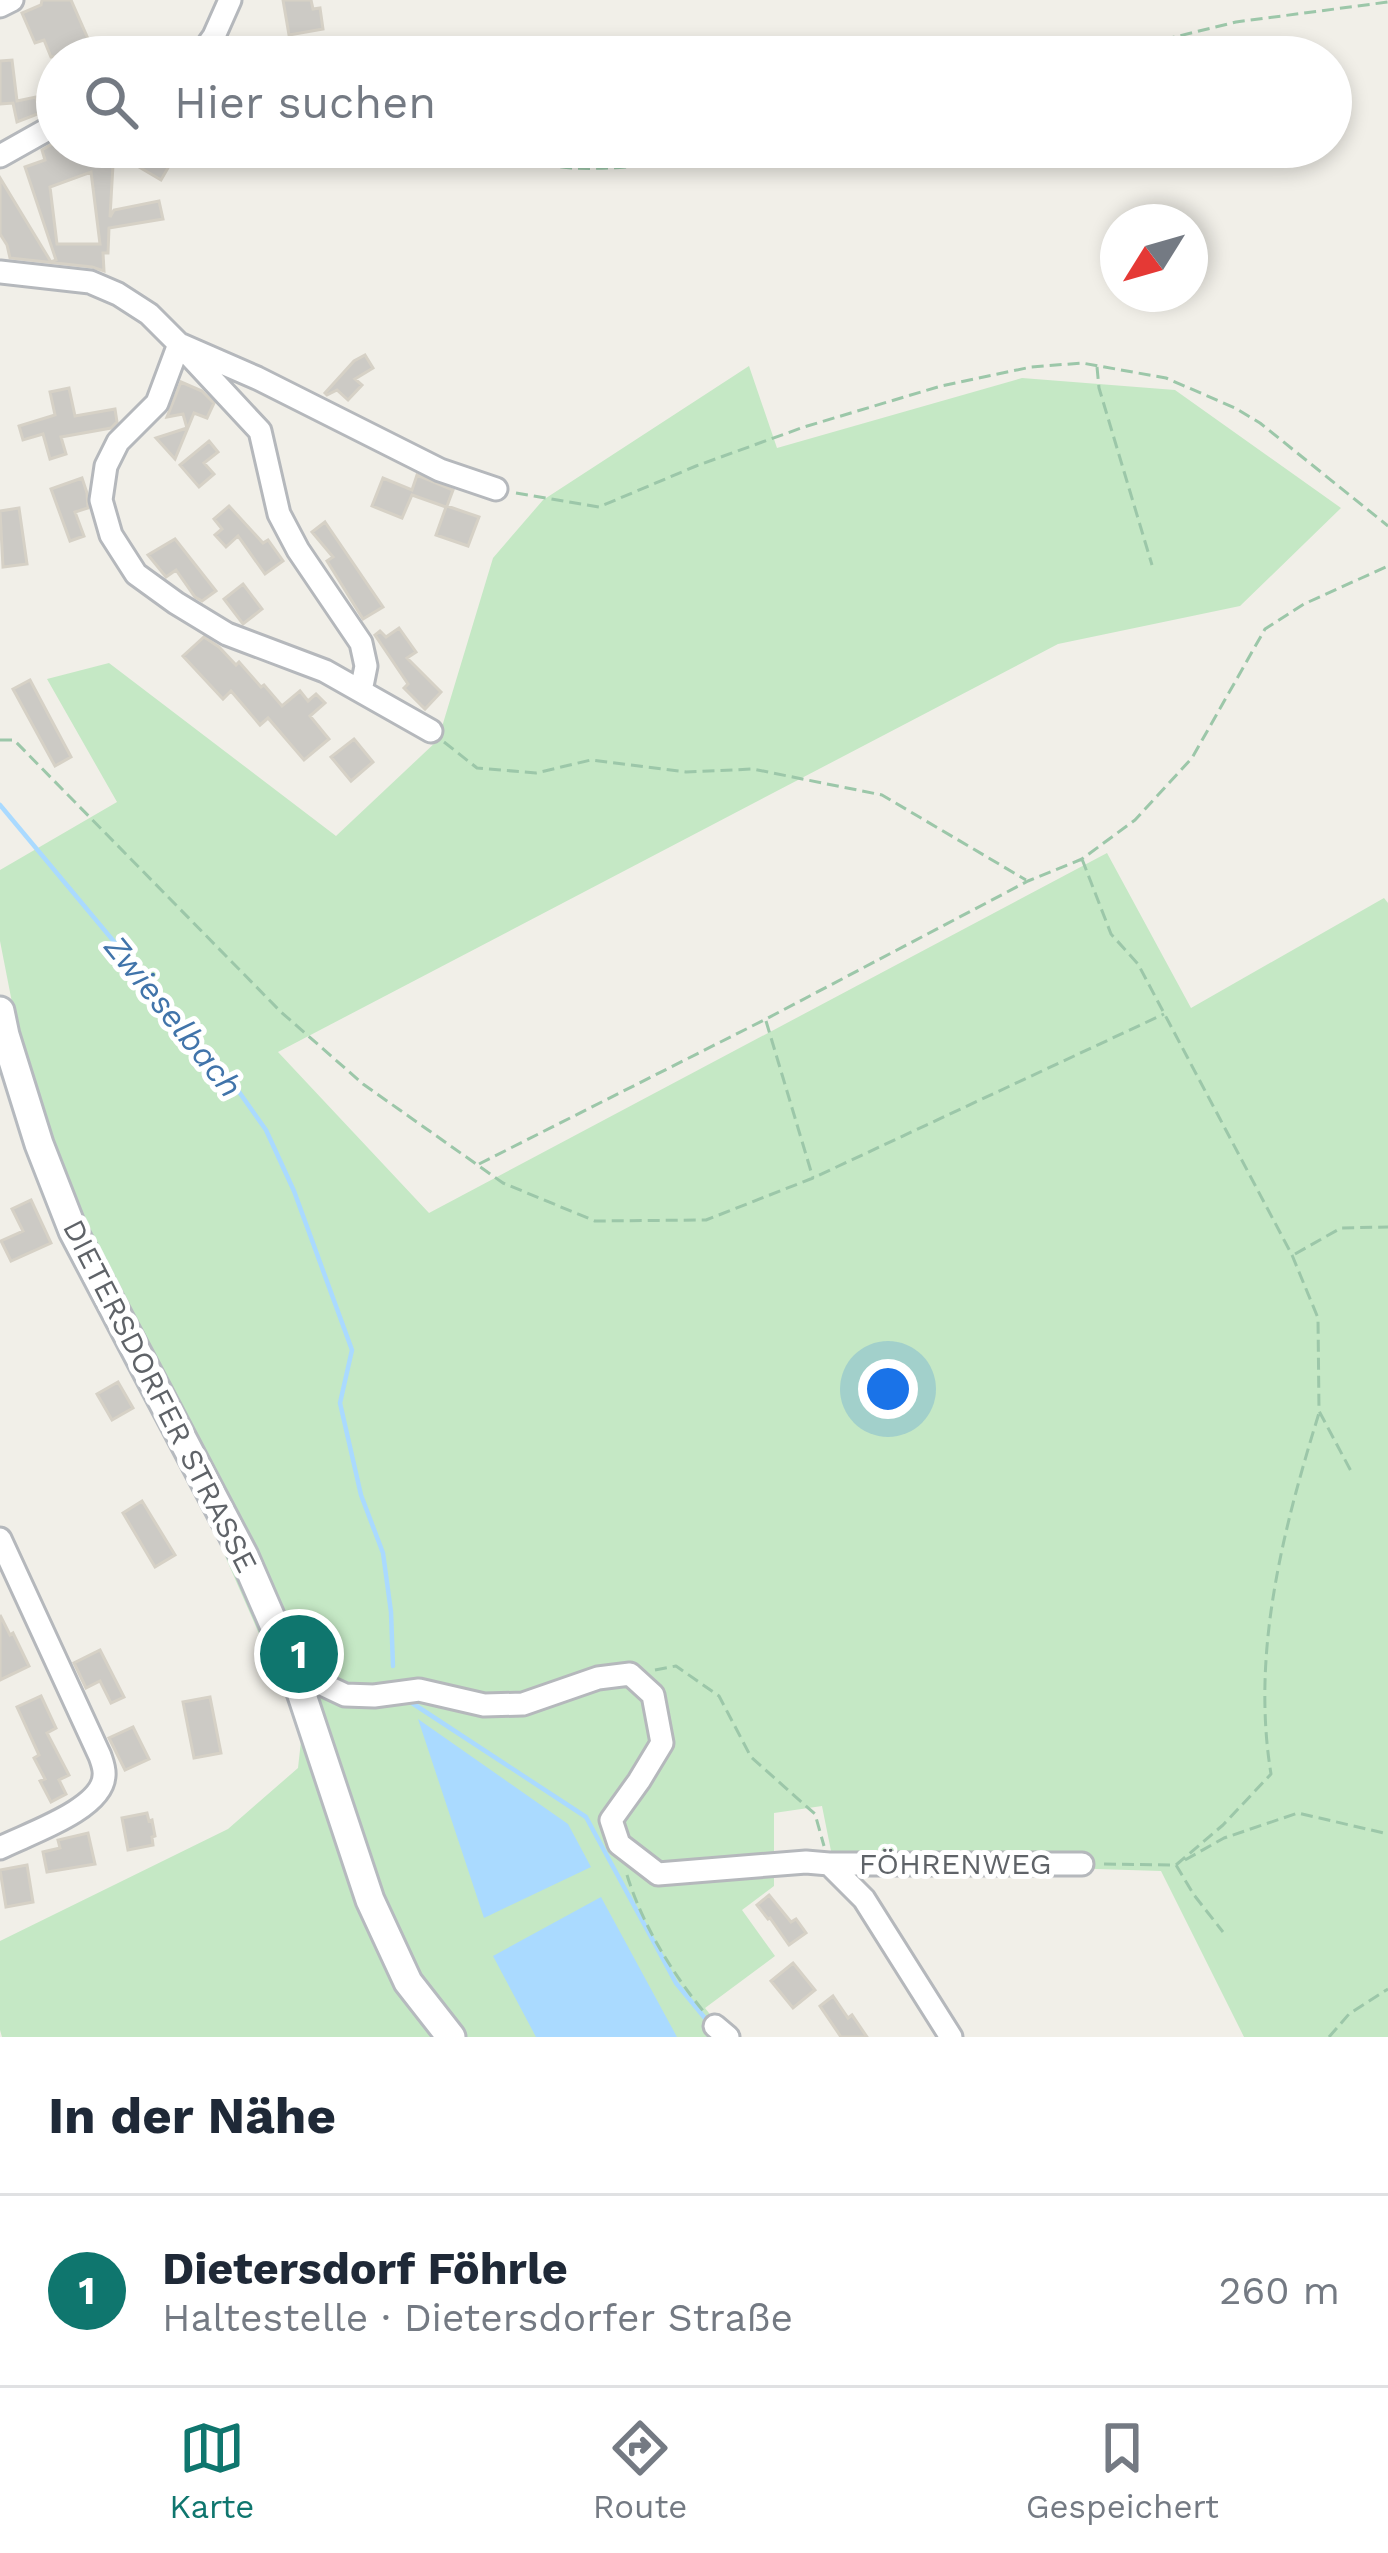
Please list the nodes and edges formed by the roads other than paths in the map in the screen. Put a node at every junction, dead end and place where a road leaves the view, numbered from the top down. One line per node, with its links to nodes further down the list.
1 (12, 0): 3 (street)
2 (230, 0): 4 (street)
3 (0, 6)
4 (214, 36)
5 (36, 136): 6 (street)
6 (0, 157)
7 (0, 272): 8 (street)
8 (178, 344): 9 (street); 10 (street); 10 (street)
9 (496, 489)
10 (361, 691): 11 (street)
11 (430, 731)
12 (2, 1027): 14 (street, DIETERSDORFER STRASSE)
13 (0, 1539): 15 (street)
14 (294, 1671): 16 (street, FÖHRENWEG); 18 (street, DIETERSDORFER STRASSE)
15 (0, 1848)
16 (829, 1864): 17 (street, FÖHRENWEG); 19 (street, FÖHRENWEG)
17 (1082, 1864)
18 (451, 2037)
19 (951, 2037)

